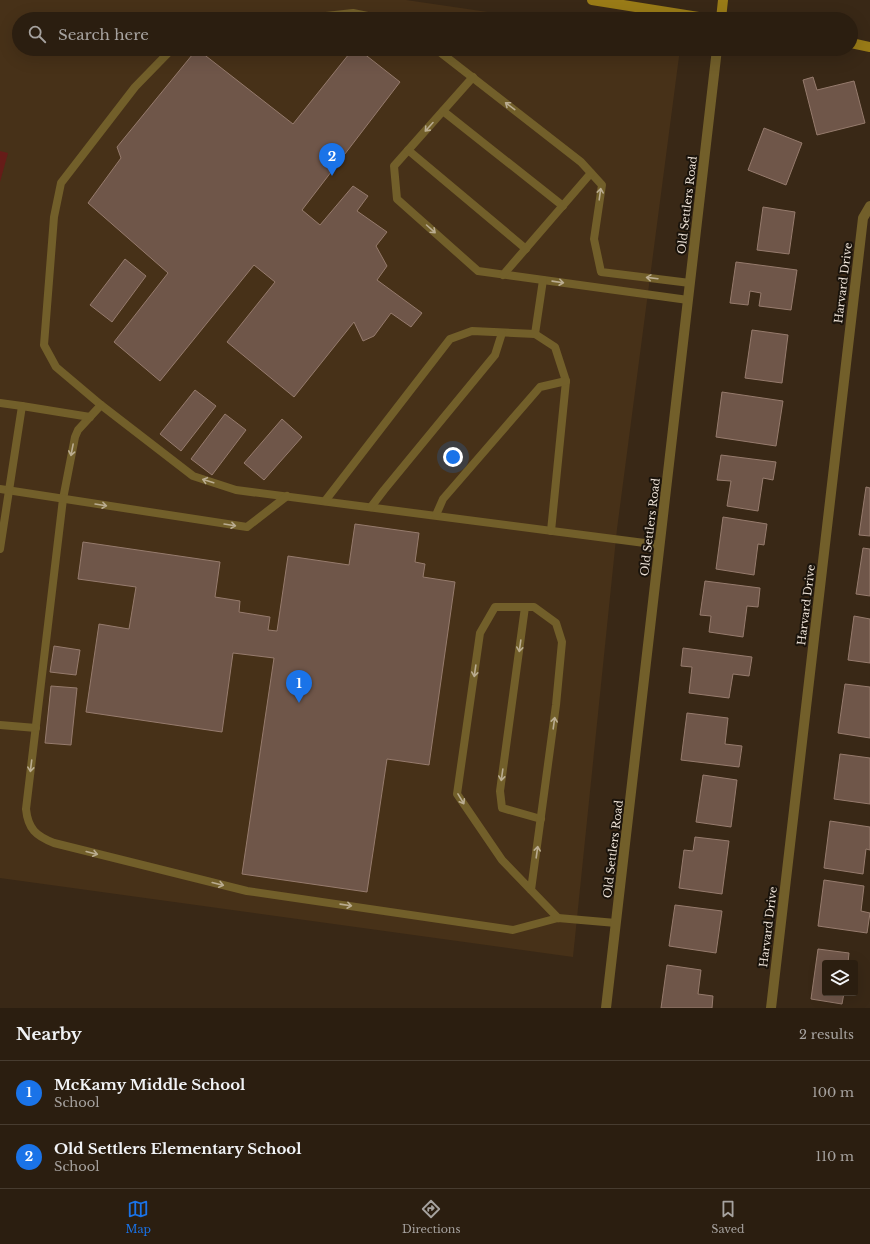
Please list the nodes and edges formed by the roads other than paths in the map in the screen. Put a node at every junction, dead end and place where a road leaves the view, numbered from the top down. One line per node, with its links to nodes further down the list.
1 (592, 0): 3 (main road)
2 (723, 0): 4 (main road)
3 (667, 12)
4 (722, 12)
5 (858, 45): 6 (main road)
6 (870, 47)
7 (165, 56): 25 (lane)
8 (445, 56): 10 (lane)
9 (716, 56): 19 (street, Old Settlers Road)
10 (473, 78): 11 (lane); 13 (lane, one-way to 10)
11 (443, 111): 12 (lane, one-way to 12); 14 (lane)
12 (408, 150): 16 (lane); 17 (lane, one-way to 17)
13 (591, 173): 14 (lane); 19 (lane, one-way to 13)
14 (563, 206): 16 (lane)
15 (870, 206): 46 (street, Harvard Drive)
16 (526, 249): 17 (lane)
17 (503, 275): 18 (lane)
18 (543, 280): 20 (lane, one-way to 20); 22 (lane)
19 (690, 283): 20 (street, Old Settlers Road)
20 (688, 300): 36 (street, Old Settlers Road)
21 (502, 333): 22 (lane); 32 (lane); 33 (lane)
22 (535, 334): 23 (lane)
23 (566, 381): 34 (lane); 35 (lane)
24 (0, 403): 26 (lane)
25 (101, 405): 27 (lane); 30 (lane, one-way to 25)
26 (22, 406): 27 (lane); 29 (lane)
27 (90, 417): 31 (lane, one-way to 31)
28 (0, 489): 29 (lane)
29 (9, 490): 31 (lane); 37 (lane)
30 (287, 496): 31 (lane, one-way to 30); 32 (lane)
31 (63, 499): 40 (lane)
32 (325, 501): 33 (lane)
33 (371, 507): 34 (lane)
34 (436, 515): 35 (lane)
35 (551, 531): 36 (lane)
36 (660, 545): 44 (street, Old Settlers Road)
37 (0, 549)
38 (525, 608): 41 (lane, one-way to 38); 41 (lane, one-way to 41); 42 (lane, one-way to 42)
39 (0, 725): 40 (lane)
40 (36, 728): 43 (lane, one-way to 43)
41 (541, 819): 42 (lane, one-way to 41)
42 (532, 890): 43 (lane)
43 (558, 918): 44 (lane)
44 (616, 923): 45 (street, Old Settlers Road)
45 (606, 1008)
46 (771, 1008)

